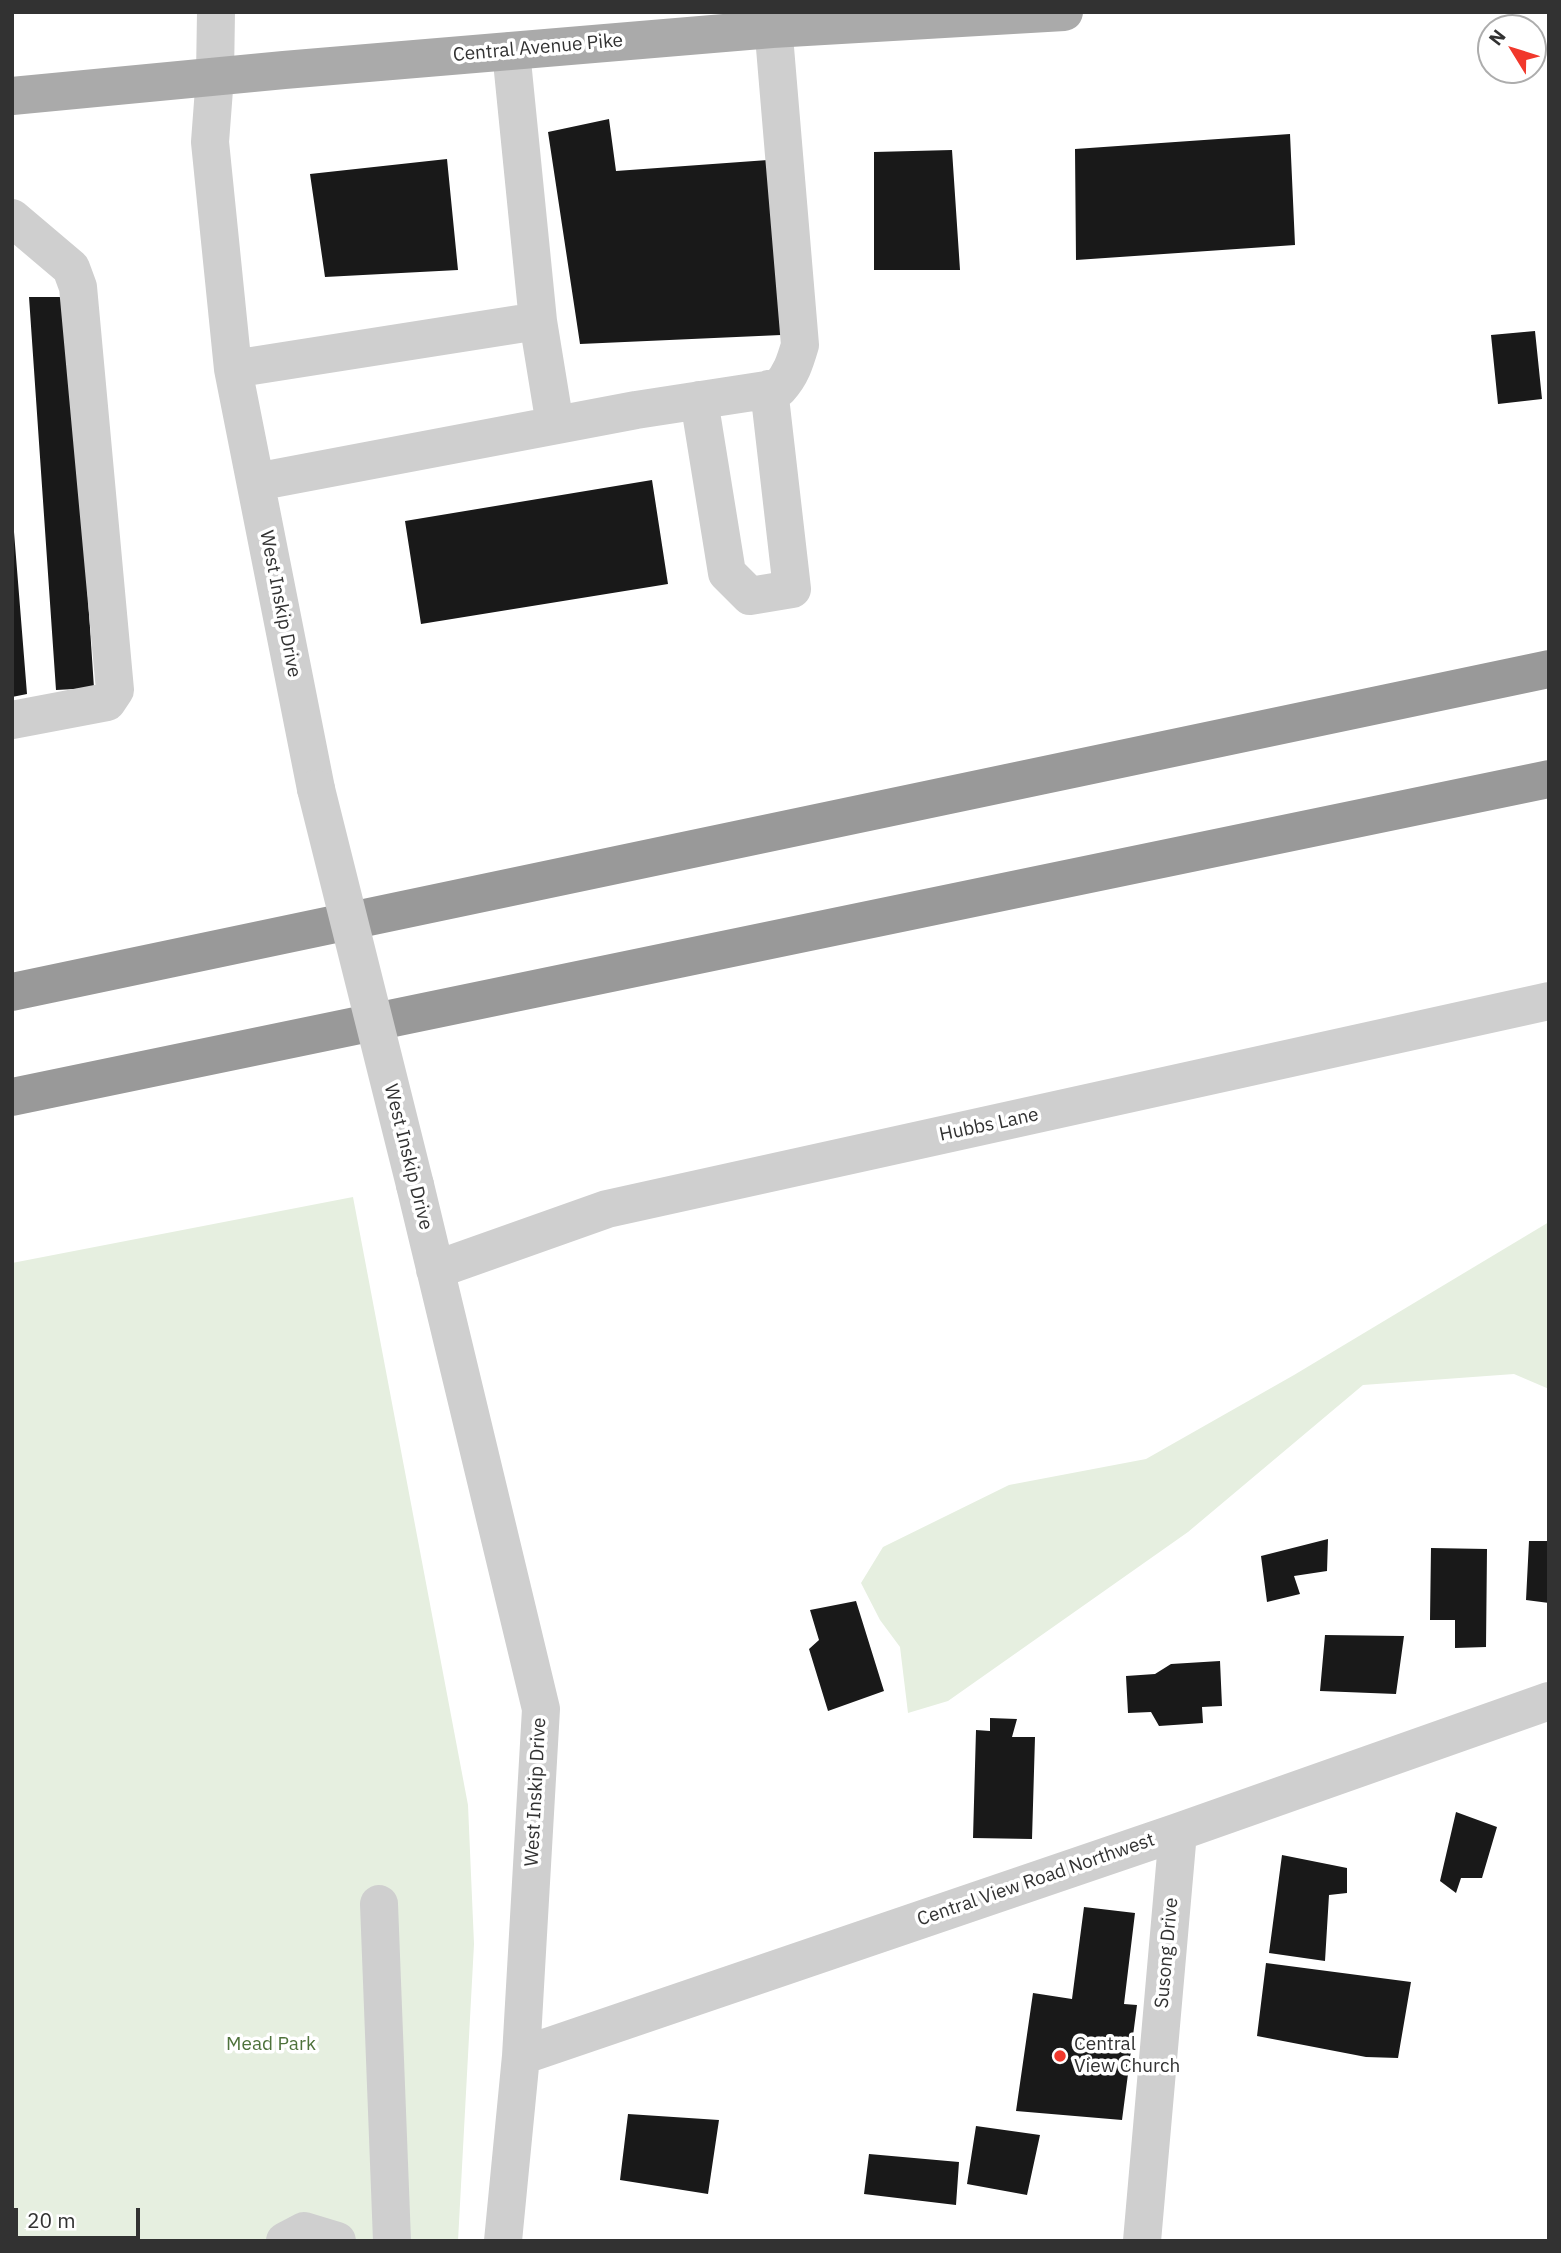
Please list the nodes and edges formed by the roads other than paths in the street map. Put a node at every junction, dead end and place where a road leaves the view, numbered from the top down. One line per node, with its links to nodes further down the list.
1 (216, 12): 5 (street, West Inskip Drive)
2 (1064, 12): 3 (main road, Central Avenue Pike)
3 (772, 21): 4 (main road, Central Avenue Pike); 10 (street)
4 (511, 51): 5 (main road, Central Avenue Pike); 8 (street)
5 (215, 76): 6 (main road, Central Avenue Pike); 9 (street, West Inskip Drive)
6 (12, 96)
7 (12, 218): 15 (street)
8 (538, 321): 9 (street); 12 (street)
9 (233, 369): 13 (street, West Inskip Drive)
10 (769, 389): 11 (street); 11 (street)
11 (699, 400): 12 (street)
12 (555, 425): 13 (street)
13 (256, 482): 20 (street, West Inskip Drive, bridge)
14 (1549, 669): 17 (highway)
15 (12, 720)
16 (1549, 779): 19 (highway)
17 (12, 992)
18 (1549, 1002): 20 (street, Hubbs Lane)
19 (12, 1097)
20 (435, 1270): 24 (street, West Inskip Drive)
21 (1549, 1701): 22 (street, Central View Road Northwest)
22 (1178, 1832): 24 (street, Central View Road Northwest); 29 (street, Susong Drive)
23 (379, 1904): 27 (street)
24 (521, 2056): 28 (street, West Inskip Drive)
25 (285, 2241): 26 (street)
26 (337, 2241)
27 (392, 2241)
28 (503, 2241)
29 (1142, 2241)

